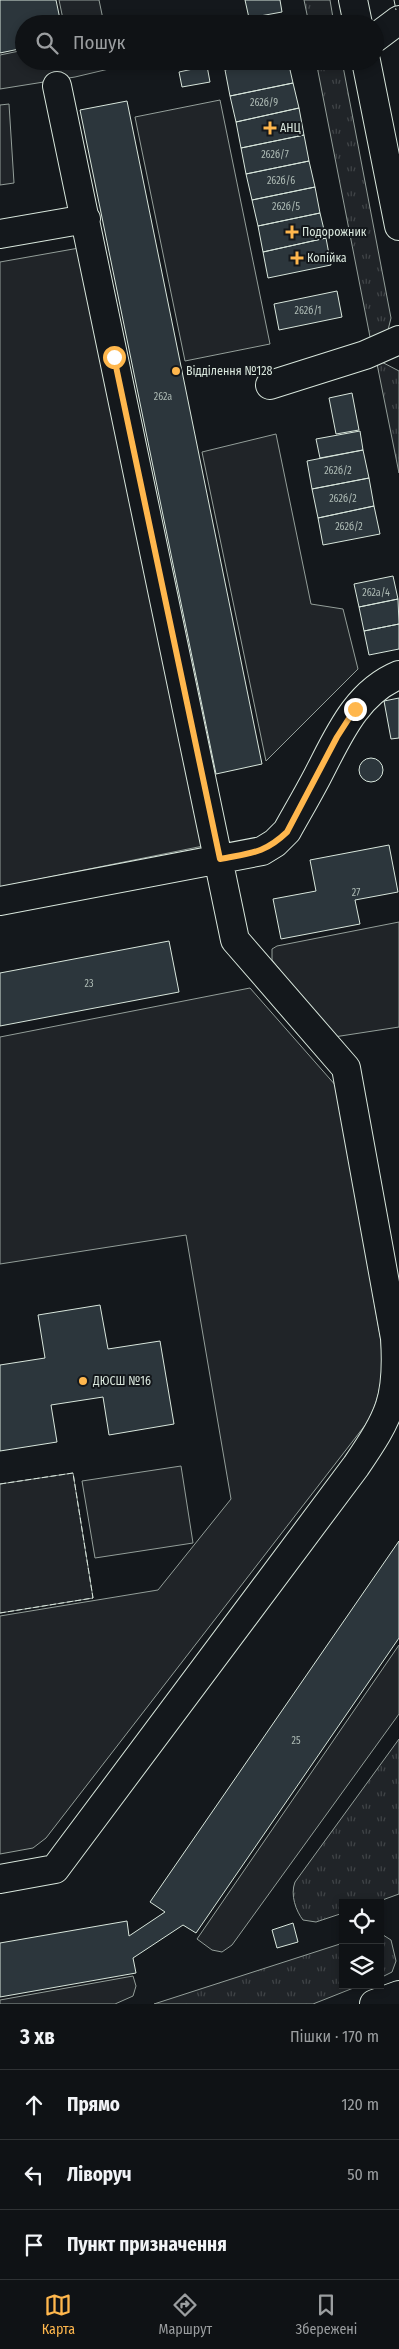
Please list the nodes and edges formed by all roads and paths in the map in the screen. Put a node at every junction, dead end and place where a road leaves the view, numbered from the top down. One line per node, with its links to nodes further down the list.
1 (353, 0): 2 (street)
2 (356, 15)
3 (399, 20): 4 (street)
4 (384, 31)
5 (368, 70): 8 (street)
6 (57, 86): 7 (street)
7 (86, 219): 9 (street); 13 (street)
8 (399, 226)
9 (0, 234)
10 (399, 340): 11 (street)
11 (270, 385)
12 (399, 675): 13 (street)
13 (220, 859): 14 (street); 15 (street)
14 (0, 901)
15 (0, 1879)
16 (399, 1995): 17 (street)
17 (374, 2004)

